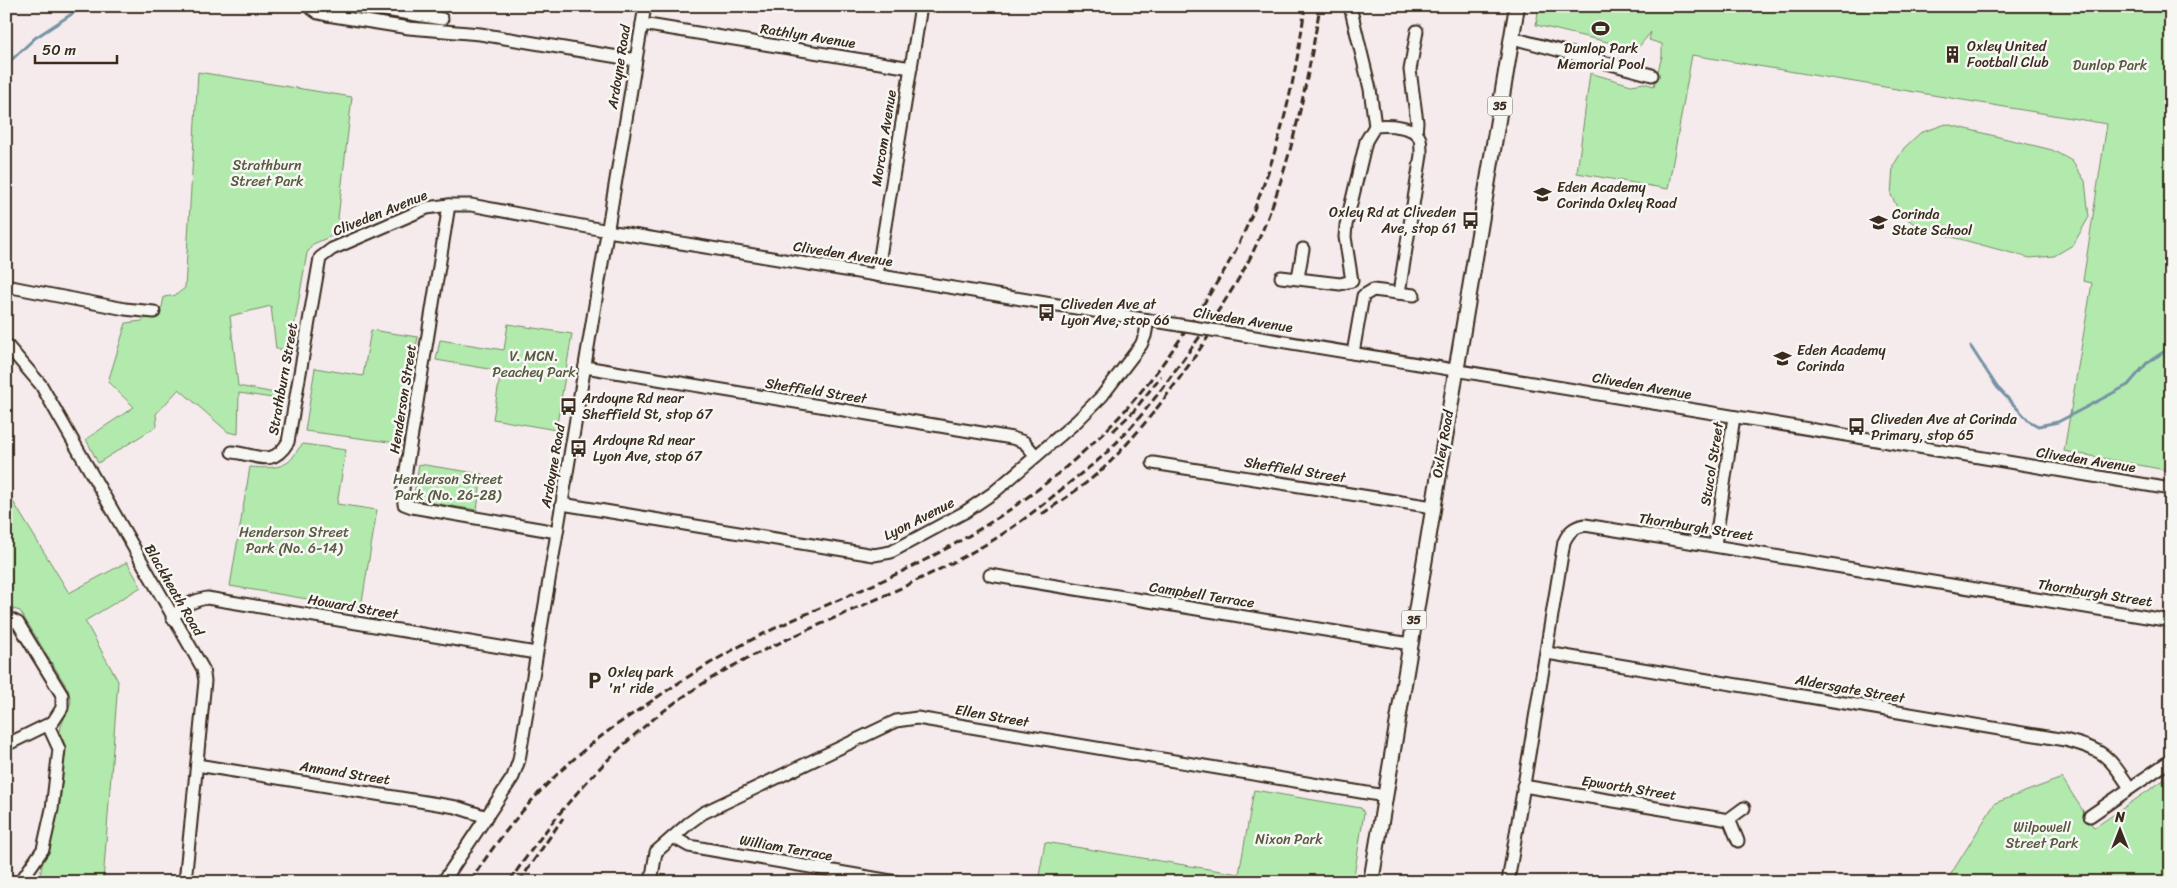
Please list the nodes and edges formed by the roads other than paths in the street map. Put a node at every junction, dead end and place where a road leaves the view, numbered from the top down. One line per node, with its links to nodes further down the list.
1 (308, 6): 10 (street)
2 (360, 6): 7 (street)
3 (645, 6): 9 (street, Ardoyne Road)
4 (921, 6): 14 (street, Morcom Avenue)
5 (1350, 6): 16 (street)
6 (1517, 6): 12 (main road, Oxley Road / 35)
7 (412, 16): 8 (street); 10 (street)
8 (442, 19)
9 (642, 24): 13 (street, Ardoyne Road); 14 (street, Rathlyn Avenue)
10 (409, 28): 13 (street)
11 (1417, 31): 17 (street)
12 (1512, 38): 15 (street); 35 (main road, Oxley Road / 35)
13 (636, 60): 19 (street, Ardoyne Road)
14 (911, 68): 22 (street, Morcom Avenue)
15 (1652, 75)
16 (1375, 126): 17 (street); 25 (street)
17 (1416, 134): 27 (street)
18 (449, 205): 19 (street, Cliveden Avenue); 21 (street, Cliveden Avenue); 43 (street, Henderson Street)
19 (608, 231): 22 (street, Cliveden Avenue); 34 (street, Ardoyne Road)
20 (1303, 249): 24 (street)
21 (320, 258): 37 (street, Strathburn Street)
22 (877, 275): 31 (street, Cliveden Avenue)
23 (1281, 276): 24 (street)
24 (1298, 278): 25 (street)
25 (1352, 281): 29 (street)
26 (6, 286): 30 (street)
27 (1399, 293): 28 (street); 29 (street)
28 (1414, 295)
29 (1363, 296): 33 (street)
30 (154, 312)
31 (1148, 320): 33 (street, Cliveden Avenue, bridge); 38 (street, Lyon Avenue)
32 (6, 344): 47 (street, Blackheath Road)
33 (1353, 352): 35 (street, Cliveden Avenue)
34 (585, 367): 38 (street, Sheffield Street); 41 (street, Ardoyne Road)
35 (1455, 370): 36 (street, Cliveden Avenue); 42 (main road, Oxley Road / 35)
36 (1734, 417): 40 (street, Cliveden Avenue); 44 (street, Stucol Street)
37 (232, 452)
38 (1036, 456): 41 (street, Lyon Avenue)
39 (1153, 463): 42 (street, Sheffield Street)
40 (2171, 489)
41 (562, 504): 43 (street, Ardoyne Road)
42 (1433, 507): 49 (main road, Oxley Road / 35)
43 (557, 532): 51 (street, Ardoyne Road)
44 (1715, 546): 48 (street, Thornburgh Street); 50 (street, Thornburgh Street)
45 (990, 575): 49 (street, Campbell Terrace)
46 (6, 617): 52 (street)
47 (172, 618): 51 (street, Howard Street); 55 (street, Blackheath Road)
48 (2171, 621)
49 (1410, 644): 58 (main road, Oxley Road / 35)
50 (1547, 653): 56 (street, Thornburgh Street); 57 (street, Aldersgate Street)
51 (536, 654): 61 (street, Ardoyne Road)
52 (48, 725): 53 (street); 65 (street)
53 (6, 745)
54 (2171, 760): 57 (street)
55 (197, 765): 61 (street, Annand Street); 66 (street, Blackheath Road)
56 (1523, 786): 62 (street, Epworth Street); 71 (street, Thornburgh Street)
57 (2130, 788): 60 (street)
58 (1385, 796): 63 (street, Ellen Street); 70 (main road, Oxley Road / 35)
59 (1744, 808): 62 (street)
60 (2090, 816)
61 (487, 817): 67 (street, Ardoyne Road)
62 (1729, 820): 64 (street)
63 (673, 837): 68 (street, Ellen Street); 69 (street, William Terrace)
64 (1738, 841)
65 (22, 878)
66 (185, 882)
67 (443, 882)
68 (651, 882)
69 (897, 882)
70 (1370, 882)
71 (1508, 882)

